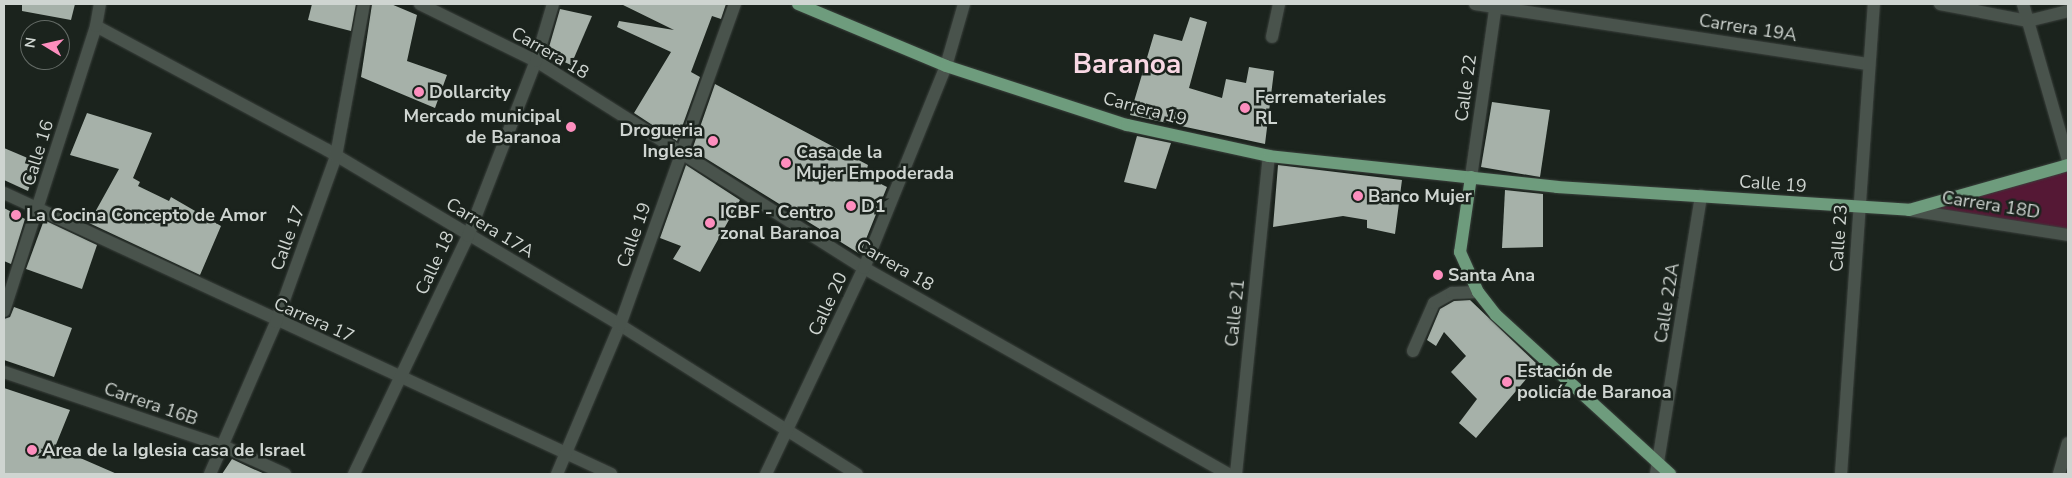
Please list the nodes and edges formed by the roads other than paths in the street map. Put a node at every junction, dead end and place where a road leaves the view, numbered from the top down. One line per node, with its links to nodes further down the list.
1 (100, 4): 16 (street, Calle 16)
2 (364, 4): 22 (street, Calle 17)
3 (420, 4): 18 (street, Carrera 18)
4 (553, 4): 18 (street, Calle 18)
5 (735, 4): 21 (street, Calle 19)
6 (798, 4): 20 (main road, Carrera 19)
7 (964, 4): 20 (street, Calle 20)
8 (1279, 4): 17 (street)
9 (1475, 4): 13 (street, Carrera 19A)
10 (1874, 4): 19 (street, Calle 23)
11 (1940, 4): 15 (street)
12 (2023, 4): 15 (street)
13 (1496, 6): 19 (street, Carrera 19A); 26 (street, Calle 22)
14 (2068, 11): 15 (street)
15 (2028, 22): 24 (street)
16 (96, 26): 22 (street, Carrera 17A); 30 (street, Calle 16)
17 (1272, 37)
18 (536, 61): 21 (street, Carrera 18); 33 (street, Calle 18)
19 (1867, 64): 29 (street, Calle 23)
20 (946, 66): 23 (main road, Carrera 19); 34 (street, Calle 20)
21 (682, 154): 34 (street, Carrera 18); 38 (street, Calle 19)
22 (336, 156): 33 (street, Carrera 17A); 37 (street, Calle 17)
23 (1269, 156): 26 (main road, Carrera 19); 55 (street, Calle 21)
24 (2068, 160)
25 (2068, 165): 31 (main road, Calle 19)
26 (1471, 178): 28 (main road, Calle 19); 35 (main road)
27 (4, 193): 30 (street, Carrera 17)
28 (1701, 196): 29 (main road, Calle 19); 46 (street, Calle 22A)
29 (1859, 207): 31 (main road, Calle 19); 57 (street, Calle 23)
30 (38, 210): 36 (street, Calle 16); 37 (street, Carrera 17)
31 (1908, 210): 32 (street, Carrera 18D)
32 (2068, 235)
33 (468, 236): 38 (street, Carrera 17A); 41 (street, Calle 18)
34 (864, 268): 42 (street, Calle 20); 54 (street, Carrera 18)
35 (1478, 292): 39 (street); 46 (main road)
36 (4, 311)
37 (276, 322): 41 (street, Carrera 17); 44 (street, Calle 17)
38 (620, 325): 42 (street, Carrera 17A); 45 (street, Calle 19)
39 (1413, 351)
40 (4, 372): 44 (street, Carrera 16B)
41 (400, 377): 45 (street, Carrera 17); 49 (street, Calle 18)
42 (787, 431): 52 (street, Calle 20); 53 (street, Carrera 17A)
43 (2068, 443): 58 (street)
44 (223, 446): 47 (street, Calle 17); 48 (street, Carrera 16B)
45 (566, 452): 50 (street, Calle 19); 51 (street, Carrera 17)
46 (1658, 469): 56 (main road)
47 (210, 474)
48 (285, 474)
49 (354, 474)
50 (557, 474)
51 (611, 474)
52 (766, 474)
53 (857, 474)
54 (1228, 474)
55 (1236, 474)
56 (1670, 474)
57 (1841, 474)
58 (2059, 474)

